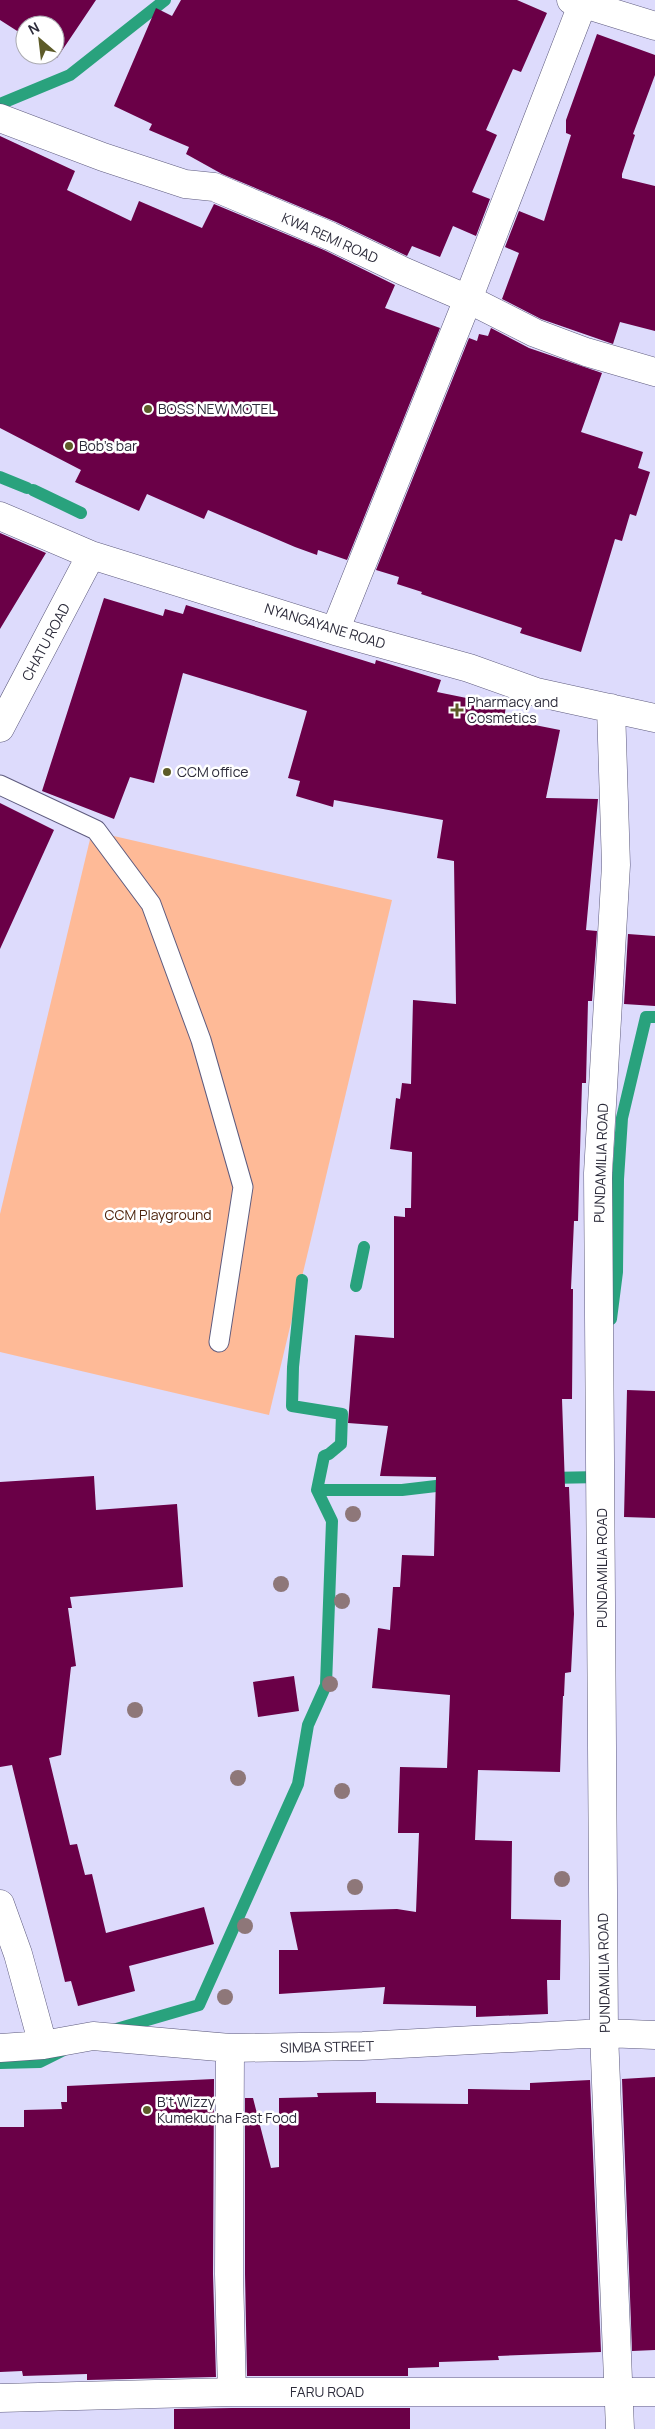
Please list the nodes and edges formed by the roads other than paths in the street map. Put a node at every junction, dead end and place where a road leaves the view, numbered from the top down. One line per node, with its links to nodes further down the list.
1 (579, 1): 2 (street); 4 (street)
2 (655, 26)
3 (0, 118): 4 (street, KWA REMI ROAD)
4 (468, 299): 5 (street, KWA REMI ROAD); 8 (street)
5 (655, 372)
6 (0, 516): 7 (street, NYANGAYANE ROAD)
7 (91, 555): 8 (street, NYANGAYANE ROAD); 11 (street, CHATU ROAD)
8 (336, 631): 9 (street, NYANGAYANE ROAD)
9 (611, 708): 10 (street, NYANGAYANE ROAD); 15 (street, PUNDAMILIA ROAD)
10 (655, 718)
11 (0, 728)
12 (0, 785): 13 (lane)
13 (219, 1342)
14 (0, 1904): 17 (street)
15 (604, 2033): 16 (street, SIMBA STREET); 19 (street, SIMBA STREET); 22 (street, PUNDAMILIA ROAD)
16 (655, 2035)
17 (43, 2045): 18 (street, SIMBA STREET); 19 (street, SIMBA STREET)
18 (0, 2048)
19 (230, 2048): 20 (street)
20 (232, 2392): 22 (street, FARU ROAD); 23 (street, FARU ROAD)
21 (655, 2392): 22 (street, FARU ROAD)
22 (618, 2393): 24 (street, PUNDAMILIA ROAD)
23 (0, 2398)
24 (620, 2429)

